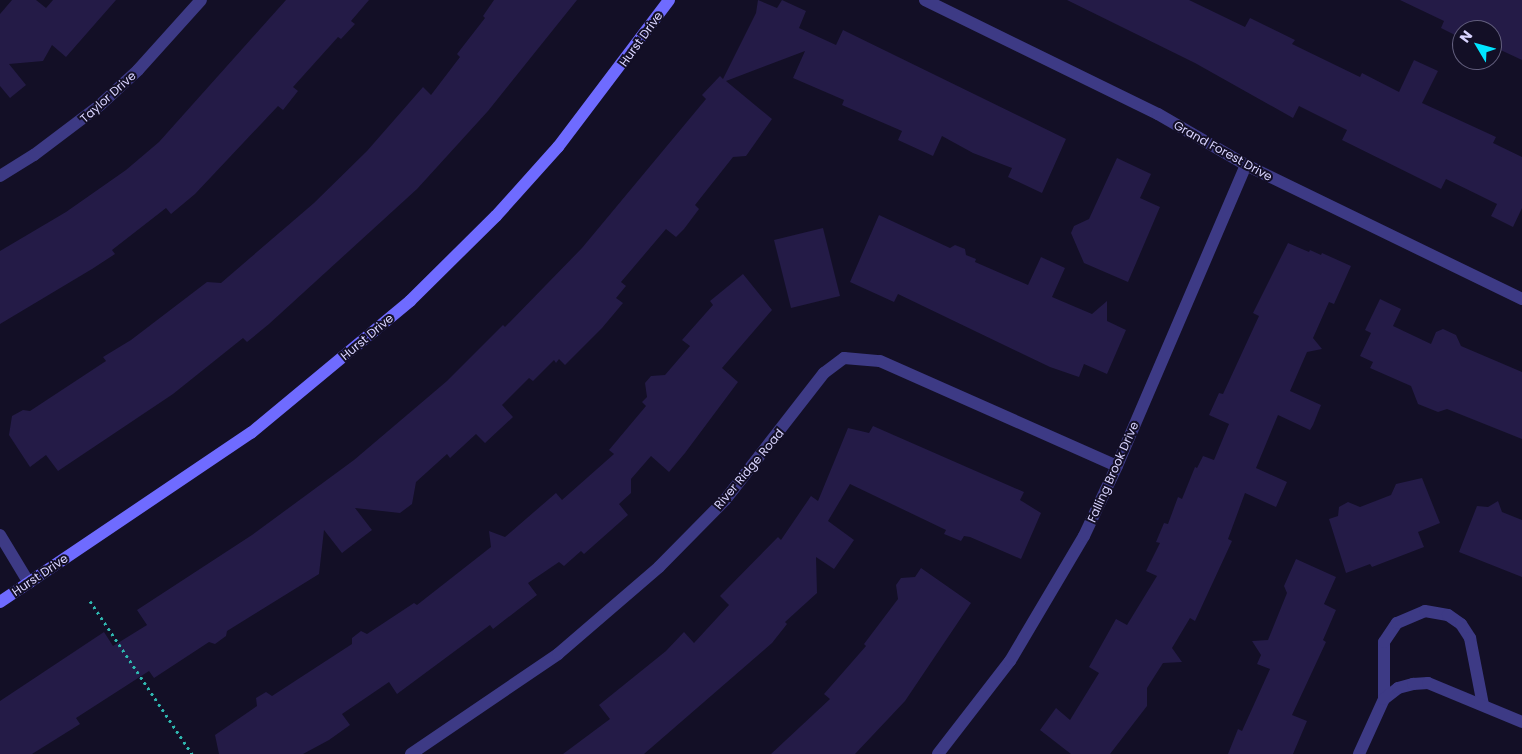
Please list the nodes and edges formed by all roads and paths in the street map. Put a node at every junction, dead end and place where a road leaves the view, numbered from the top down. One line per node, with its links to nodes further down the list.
1 (201, 0): 5 (street, Taylor Drive)
2 (669, 0): 9 (street, Hurst Drive)
3 (925, 0): 4 (street, Grand Forest Drive)
4 (1246, 165): 6 (street, Grand Forest Drive); 7 (street, Falling Brook Drive)
5 (0, 176)
6 (1522, 299)
7 (1117, 466): 16 (street, River Ridge Road); 17 (street, Falling Brook Drive)
8 (0, 534): 9 (street)
9 (29, 583): 11 (street, Hurst Drive)
10 (90, 600): 15 (path)
11 (0, 602)
12 (1384, 699): 13 (street); 13 (street); 18 (street)
13 (1483, 705): 14 (street)
14 (1522, 722)
15 (192, 754)
16 (412, 754)
17 (938, 754)
18 (1359, 754)

